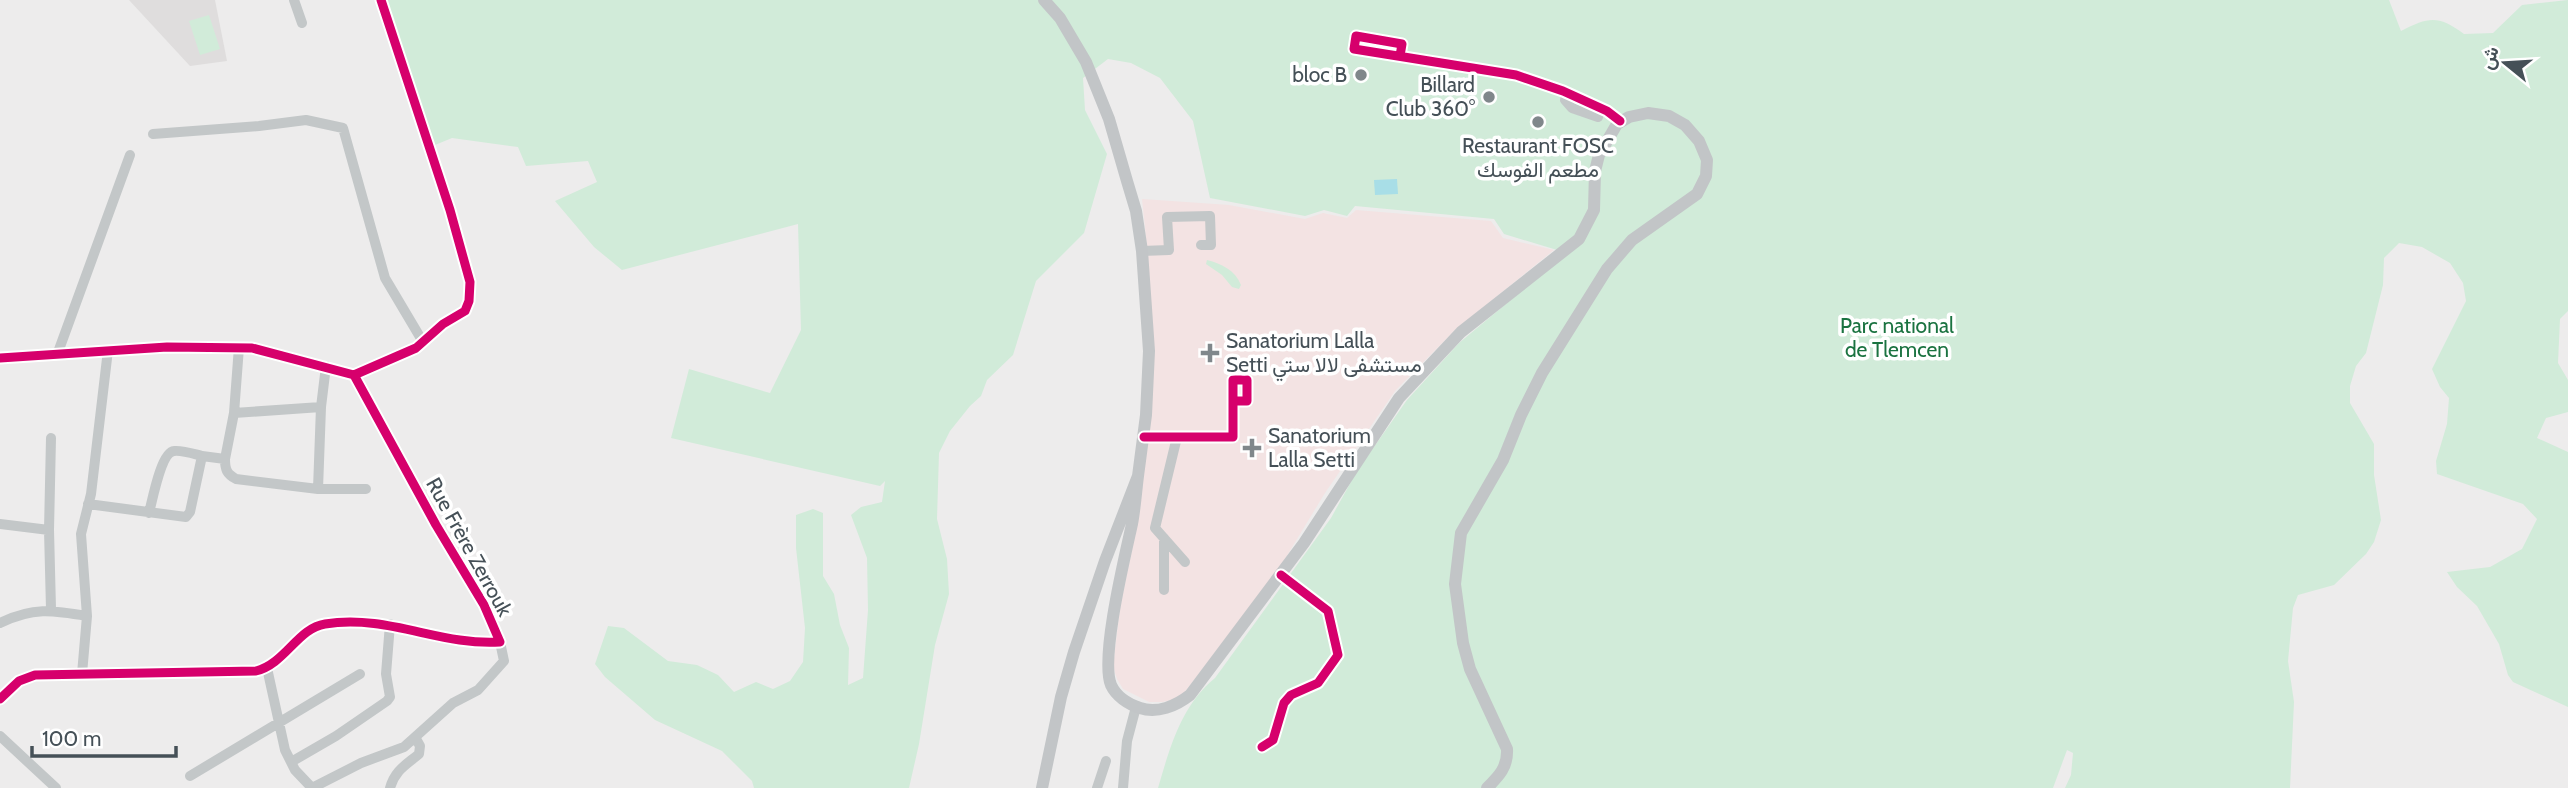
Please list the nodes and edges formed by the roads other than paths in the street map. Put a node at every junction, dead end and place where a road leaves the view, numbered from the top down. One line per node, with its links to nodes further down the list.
1 (294, 0): 4 (street)
2 (381, 0): 11 (street)
3 (1044, 0): 10 (main road)
4 (302, 23)
5 (1400, 57): 6 (street)
6 (1620, 121): 35 (main road); 60 (main road)
7 (153, 134): 11 (street)
8 (130, 155): 14 (street)
9 (1201, 245): 10 (street)
10 (1142, 251): 21 (main road)
11 (423, 342): 17 (street)
12 (239, 348): 13 (street); 16 (street); 20 (street)
13 (108, 350): 14 (street); 29 (street)
14 (57, 355): 15 (street)
15 (0, 358)
16 (326, 366): 17 (street); 19 (street)
17 (354, 375): 41 (street, Rue Frère Zerrouk)
18 (1233, 401): 22 (street)
19 (321, 407): 20 (street); 27 (street)
20 (234, 413): 25 (street)
21 (1144, 437): 22 (street); 26 (main road)
22 (1177, 437): 33 (street)
23 (51, 438): 32 (street)
24 (202, 456): 25 (street); 30 (street); 30 (street)
25 (225, 459): 27 (street)
26 (1138, 476): 46 (main road); 57 (main road)
27 (318, 489): 28 (street)
28 (366, 489)
29 (88, 504): 30 (street); 38 (street)
30 (149, 513)
31 (0, 524): 32 (street)
32 (48, 530): 37 (street)
33 (1164, 538): 34 (street); 36 (street)
34 (1185, 562)
35 (1281, 575): 46 (main road); 50 (street)
36 (1164, 590)
37 (51, 610): 38 (street); 39 (street)
38 (87, 616): 43 (street)
39 (0, 623)
40 (390, 624): 41 (street, Rue Frère Zerrouk); 42 (street, Rue Frère Zerrouk); 52 (street)
41 (500, 642): 49 (street)
42 (267, 668): 43 (street); 47 (street)
43 (82, 674): 45 (street)
44 (360, 674): 47 (street)
45 (0, 699)
46 (1136, 707): 59 (street)
47 (278, 724): 52 (street); 53 (street)
48 (0, 736): 54 (street)
49 (415, 737): 55 (street); 56 (street)
50 (1262, 747)
51 (1106, 761): 58 (street)
52 (290, 762): 55 (street)
53 (190, 776)
54 (56, 788)
55 (312, 788)
56 (390, 788)
57 (1042, 788)
58 (1097, 788)
59 (1123, 788)
60 (1487, 788)

